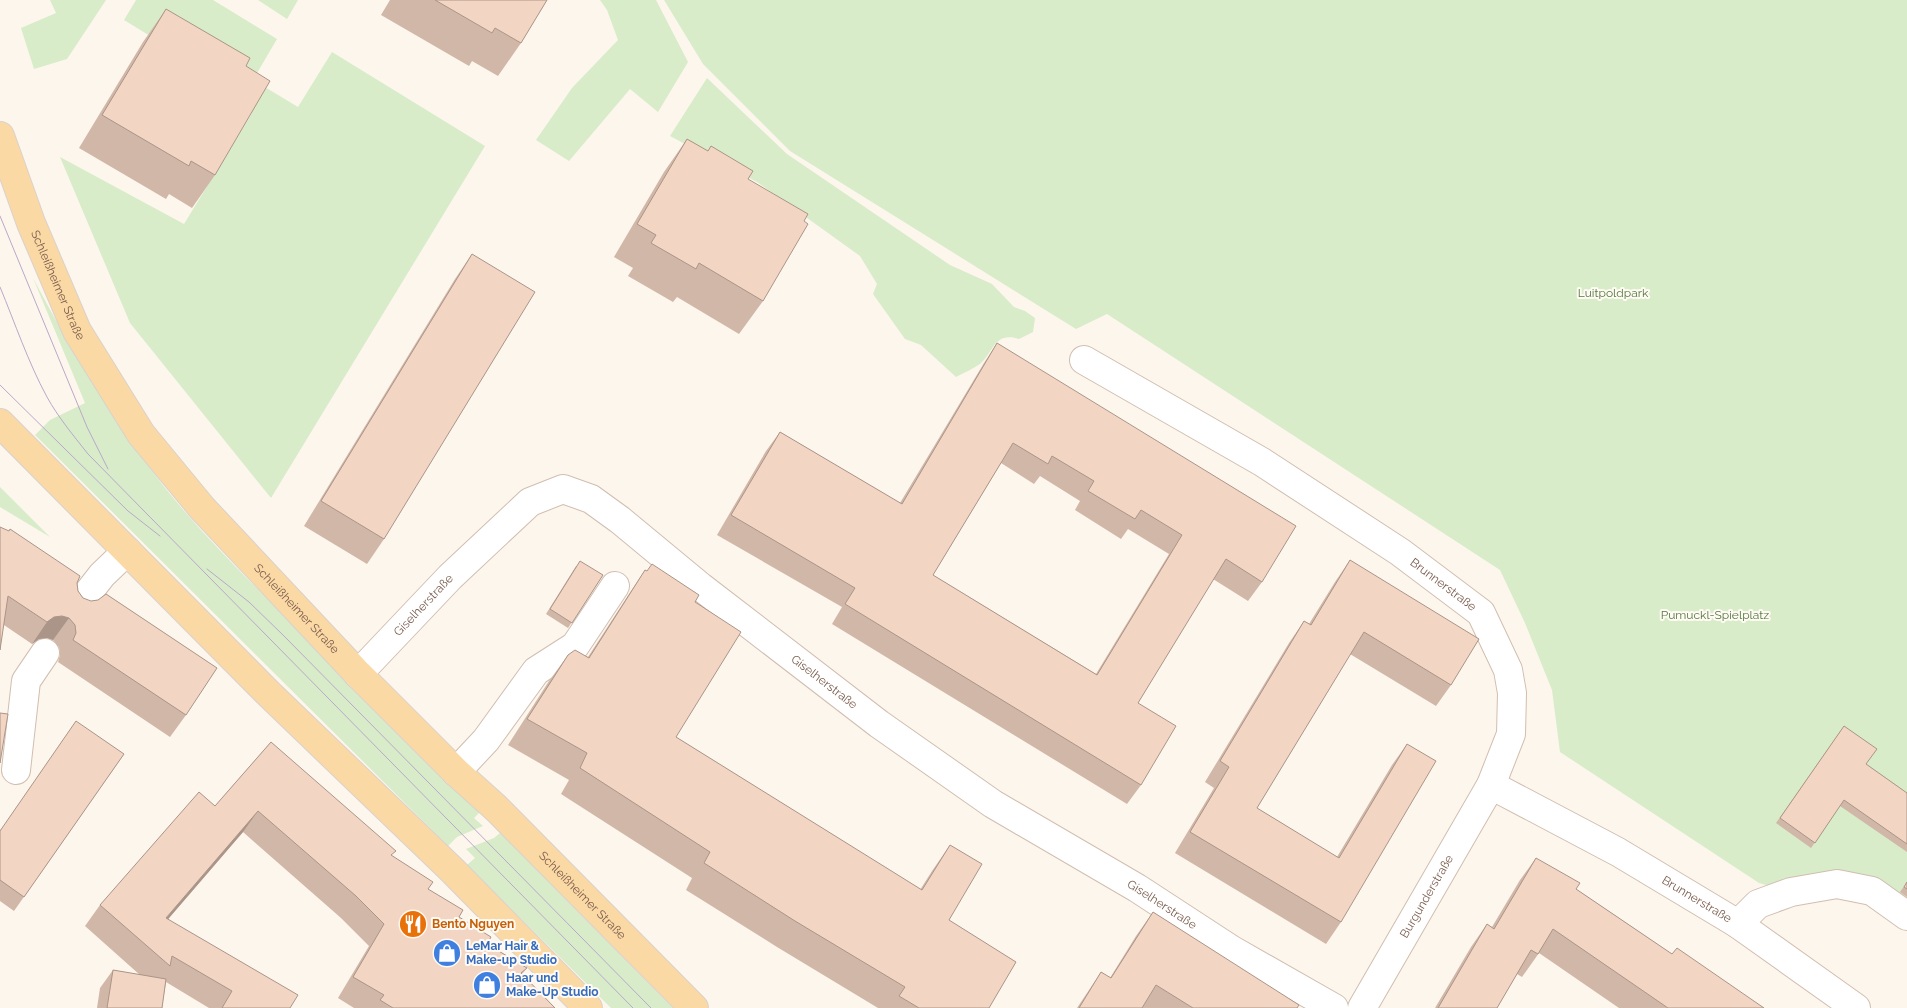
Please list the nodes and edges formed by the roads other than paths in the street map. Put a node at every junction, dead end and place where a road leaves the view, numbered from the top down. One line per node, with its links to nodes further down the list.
1 (0, 136): 8 (main road, Schleißheimer Straße)
2 (1084, 360): 11 (street, Brunnerstraße)
3 (0, 423): 4 (main road)
4 (127, 551): 6 (street); 14 (main road)
5 (615, 586): 10 (street)
6 (77, 607)
7 (45, 653): 9 (street)
8 (358, 674): 10 (main road, Schleißheimer Straße); 16 (street, Giselherstraße)
9 (16, 770)
10 (456, 772): 15 (main road, Schleißheimer Straße)
11 (1492, 785): 13 (street, Brunnerstraße); 17 (street, Burgunderstraße)
12 (1907, 916): 13 (street, Brunnerstraße)
13 (1738, 924): 18 (street, Brunnerstraße)
14 (588, 1008)
15 (694, 1008)
16 (1334, 1008)
17 (1362, 1008)
18 (1856, 1008)

